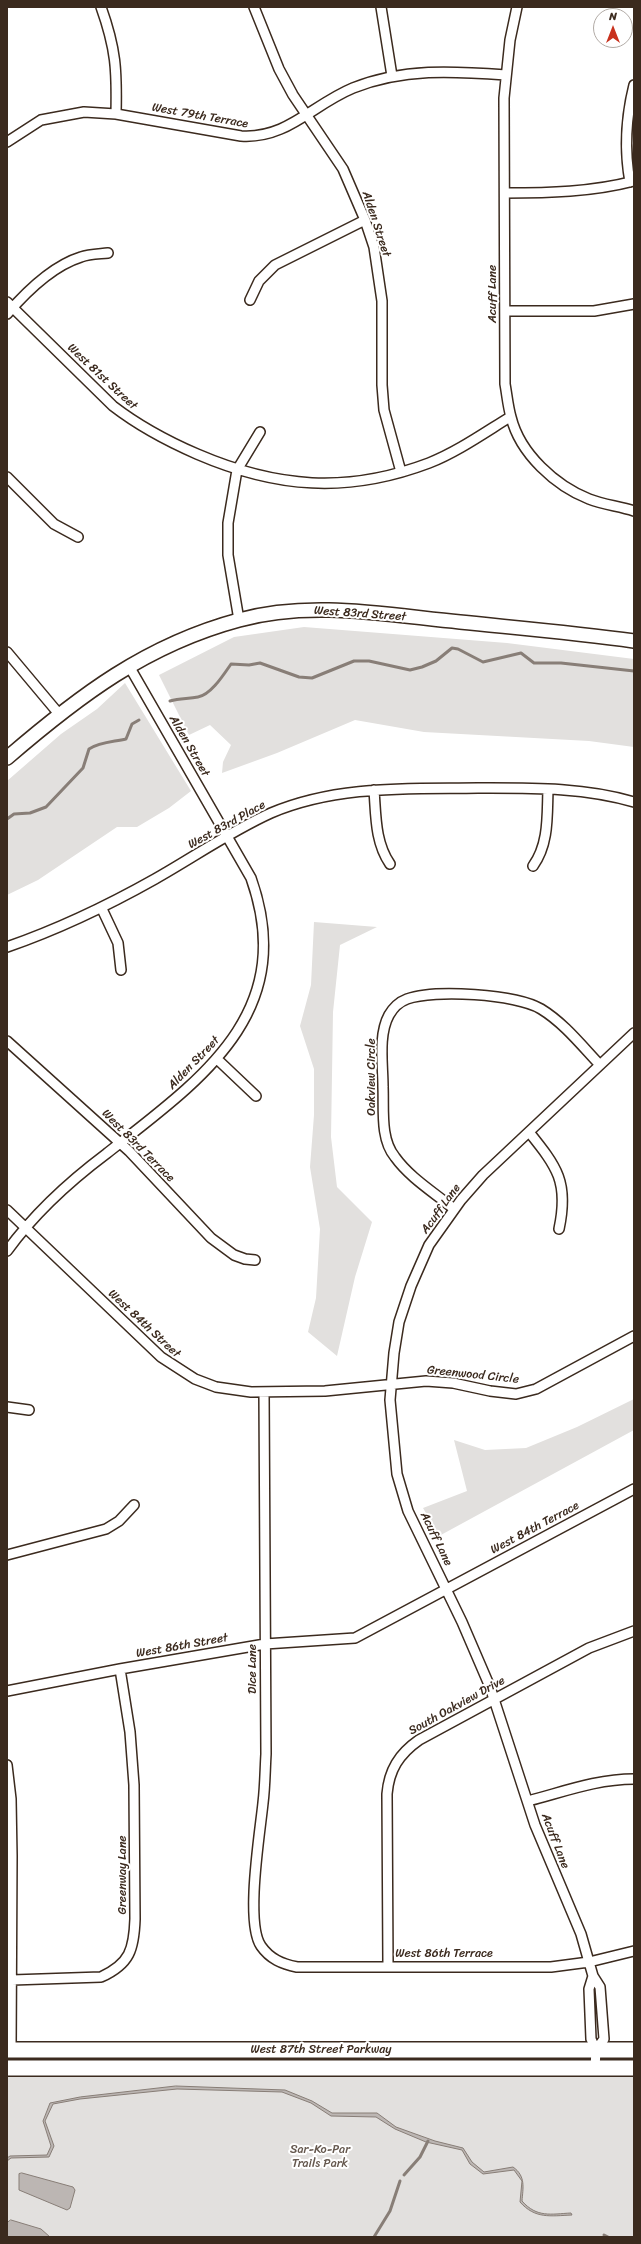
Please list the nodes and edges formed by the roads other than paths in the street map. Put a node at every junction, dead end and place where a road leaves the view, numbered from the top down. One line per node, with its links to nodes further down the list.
1 (101, 7): 8 (street)
2 (254, 7): 9 (street, Alden Street)
3 (381, 7): 6 (street)
4 (517, 7): 5 (street, Acuff Lane)
5 (506, 75): 6 (street, West 79th Terrace); 12 (street, Acuff Lane)
6 (392, 76): 9 (street, West 79th Terrace)
7 (634, 85): 11 (street)
8 (116, 114): 9 (street, West 79th Terrace); 10 (street, West 79th Terrace)
9 (306, 114): 13 (street, Alden Street)
10 (7, 142)
11 (632, 181): 12 (street)
12 (506, 193): 18 (street, Acuff Lane)
13 (365, 220): 15 (street); 22 (street, Alden Street)
14 (108, 253): 17 (street)
15 (250, 300)
16 (634, 304): 18 (street)
17 (9, 308): 21 (street, West 81st Street)
18 (505, 311): 19 (street, Acuff Lane)
19 (510, 417): 22 (street, West 81st Street); 24 (street, Acuff Lane)
20 (260, 432): 21 (street)
21 (237, 470): 22 (street, West 81st Street); 26 (street)
22 (400, 472)
23 (7, 477): 25 (street)
24 (634, 511)
25 (78, 537)
26 (239, 620): 27 (street, West 83rd Street); 29 (street, West 83rd Street)
27 (634, 641)
28 (7, 652): 30 (street)
29 (129, 666): 30 (street, West 83rd Street); 35 (street, Alden Street)
30 (58, 714): 31 (street, West 83rd Street)
31 (7, 758)
32 (374, 790): 33 (street, West 83rd Place); 35 (street, West 83rd Place); 36 (street)
33 (548, 790): 34 (street, West 83rd Place); 37 (street)
34 (634, 802)
35 (228, 836): 38 (street, West 83rd Place); 43 (street, Alden Street)
36 (390, 864)
37 (533, 866)
38 (102, 909): 39 (street, West 83rd Place); 40 (street)
39 (7, 947)
40 (121, 970)
41 (634, 1033): 44 (street, Acuff Lane)
42 (7, 1041): 47 (street, West 83rd Terrace)
43 (217, 1060): 45 (street); 47 (street, Alden Street)
44 (600, 1065): 46 (street, Acuff Lane); 48 (street, Oakview Circle)
45 (256, 1096)
46 (529, 1132): 48 (street, Acuff Lane); 51 (street)
47 (120, 1143): 50 (street, Alden Street); 53 (street, West 83rd Terrace)
48 (454, 1209): 55 (street, Acuff Lane)
49 (7, 1210): 50 (street, West 84th Street)
50 (26, 1228): 52 (street, Alden Street); 56 (street, West 84th Street)
51 (559, 1229)
52 (7, 1251)
53 (255, 1260)
54 (634, 1336): 55 (street, Greenwood Circle)
55 (391, 1383): 56 (street, West 84th Street); 62 (street, Acuff Lane)
56 (264, 1392): 64 (street, Dice Lane)
57 (7, 1407): 58 (street)
58 (29, 1410)
59 (634, 1489): 62 (street, West 84th Terrace)
60 (134, 1505): 61 (street)
61 (7, 1555)
62 (447, 1589): 64 (street, West 86th Street); 67 (street, Acuff Lane)
63 (634, 1631): 67 (street, South Oakview Drive)
64 (265, 1644): 65 (street, West 86th Street); 71 (street, Dice Lane)
65 (120, 1668): 66 (street, West 86th Street); 76 (street, Greenway Lane)
66 (7, 1691)
67 (494, 1699): 70 (street, Acuff Lane); 74 (street, South Oakview Drive)
68 (7, 1765): 76 (street)
69 (634, 1779): 70 (street)
70 (528, 1801): 73 (street, Acuff Lane)
71 (260, 1945): 74 (street, West 86th Terrace)
72 (634, 1951): 73 (street, West 86th Terrace)
73 (589, 1962): 74 (street, West 86th Terrace); 75 (street, Acuff Lane)
74 (388, 1966)
75 (593, 1976): 78 (street, Acuff Lane); 78 (street, Acuff Lane)
76 (12, 1980): 77 (street)
77 (9, 2050): 78 (main road, West 87th Street Parkway)
78 (596, 2050): 79 (main road, West 87th Street Parkway); 81 (street, Acuff Lane)
79 (634, 2050)
80 (7, 2068): 81 (main road, West 87th Street Parkway)
81 (595, 2068): 82 (main road, West 87th Street Parkway)
82 (634, 2068)

